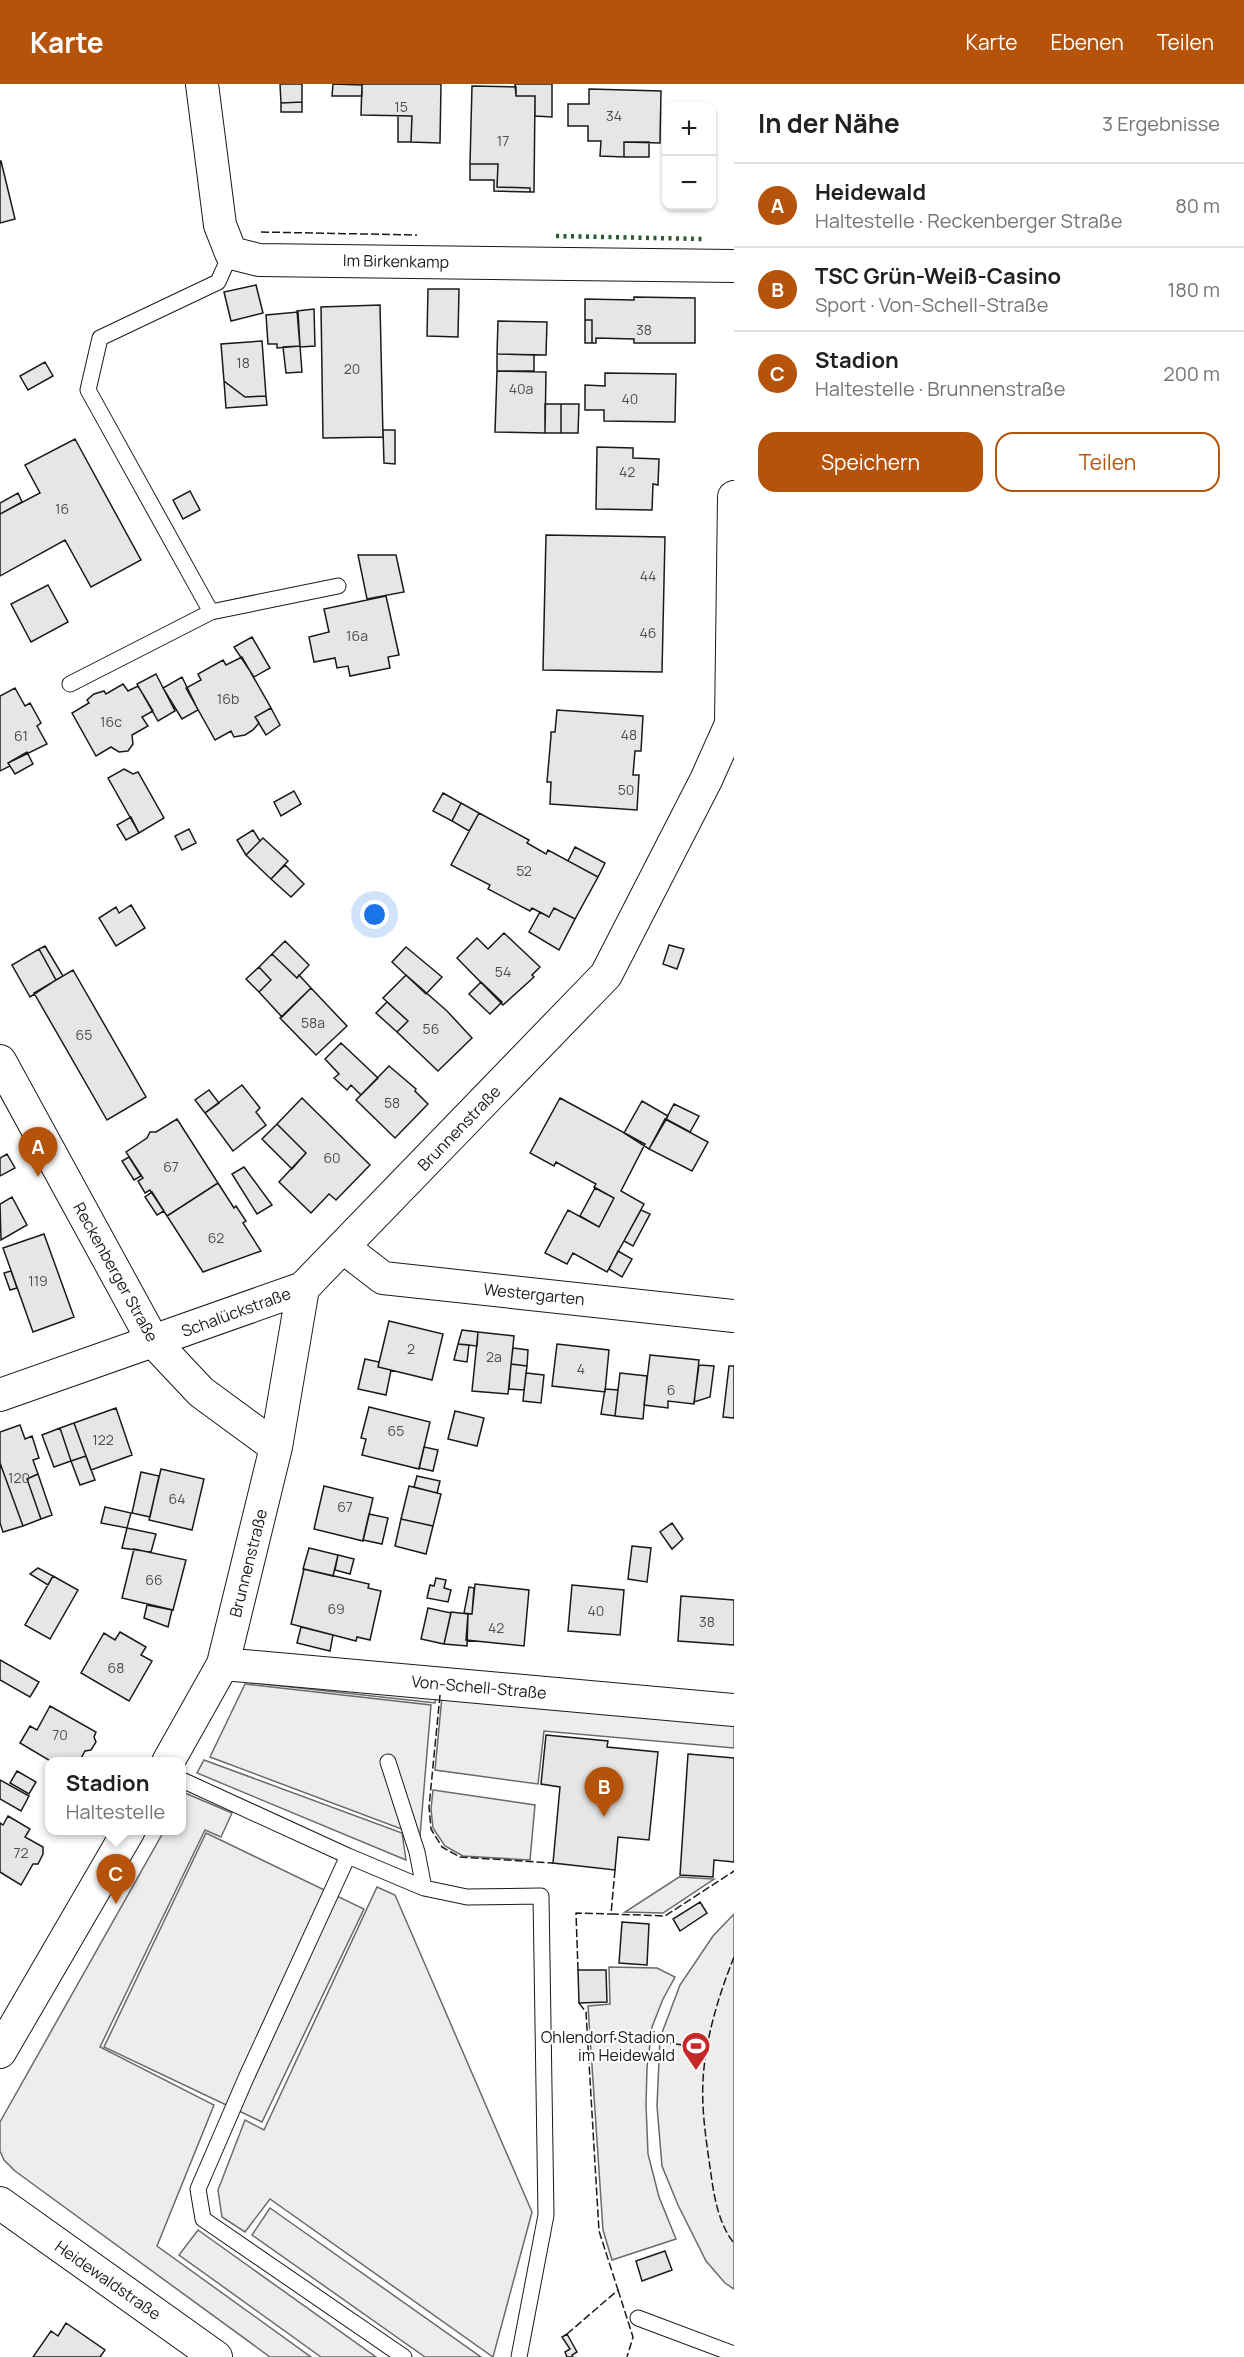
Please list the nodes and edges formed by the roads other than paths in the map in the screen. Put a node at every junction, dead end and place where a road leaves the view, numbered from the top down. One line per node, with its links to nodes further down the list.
1 (202, 84): 2 (street)
2 (231, 254): 3 (street, Im Birkenkamp); 6 (lane)
3 (734, 266)
4 (734, 497): 8 (street, Brunnenstraße)
5 (338, 586): 6 (lane)
6 (211, 612): 7 (lane)
7 (70, 684)
8 (733, 724): 10 (street, Brunnenstraße)
9 (0, 1061): 13 (street, Reckenberger Straße)
10 (344, 1248): 11 (street, Brunnenstraße); 12 (street, Westergarten)
11 (303, 1288): 13 (street, Schalückstraße); 15 (street, Brunnenstraße)
12 (734, 1316)
13 (153, 1341): 14 (street, Schalückstraße); 15 (street, Reckenberger Straße)
14 (0, 1395)
15 (276, 1447): 16 (street, Brunnenstraße)
16 (223, 1664): 17 (street, Von-Schell-Straße); 18 (street, Brunnenstraße)
17 (734, 1710)
18 (170, 1757)
19 (388, 1762): 23 (lane)
20 (186, 1782): 22 (lane)
21 (126, 1835): 24 (street)
22 (348, 1856): 23 (lane); 29 (lane)
23 (424, 1888): 30 (lane)
24 (0, 2052)
25 (0, 2204): 28 (street, Heidewaldstraße)
26 (638, 2318): 27 (lane)
27 (734, 2354)
28 (216, 2357)
29 (404, 2357)
30 (519, 2357)

